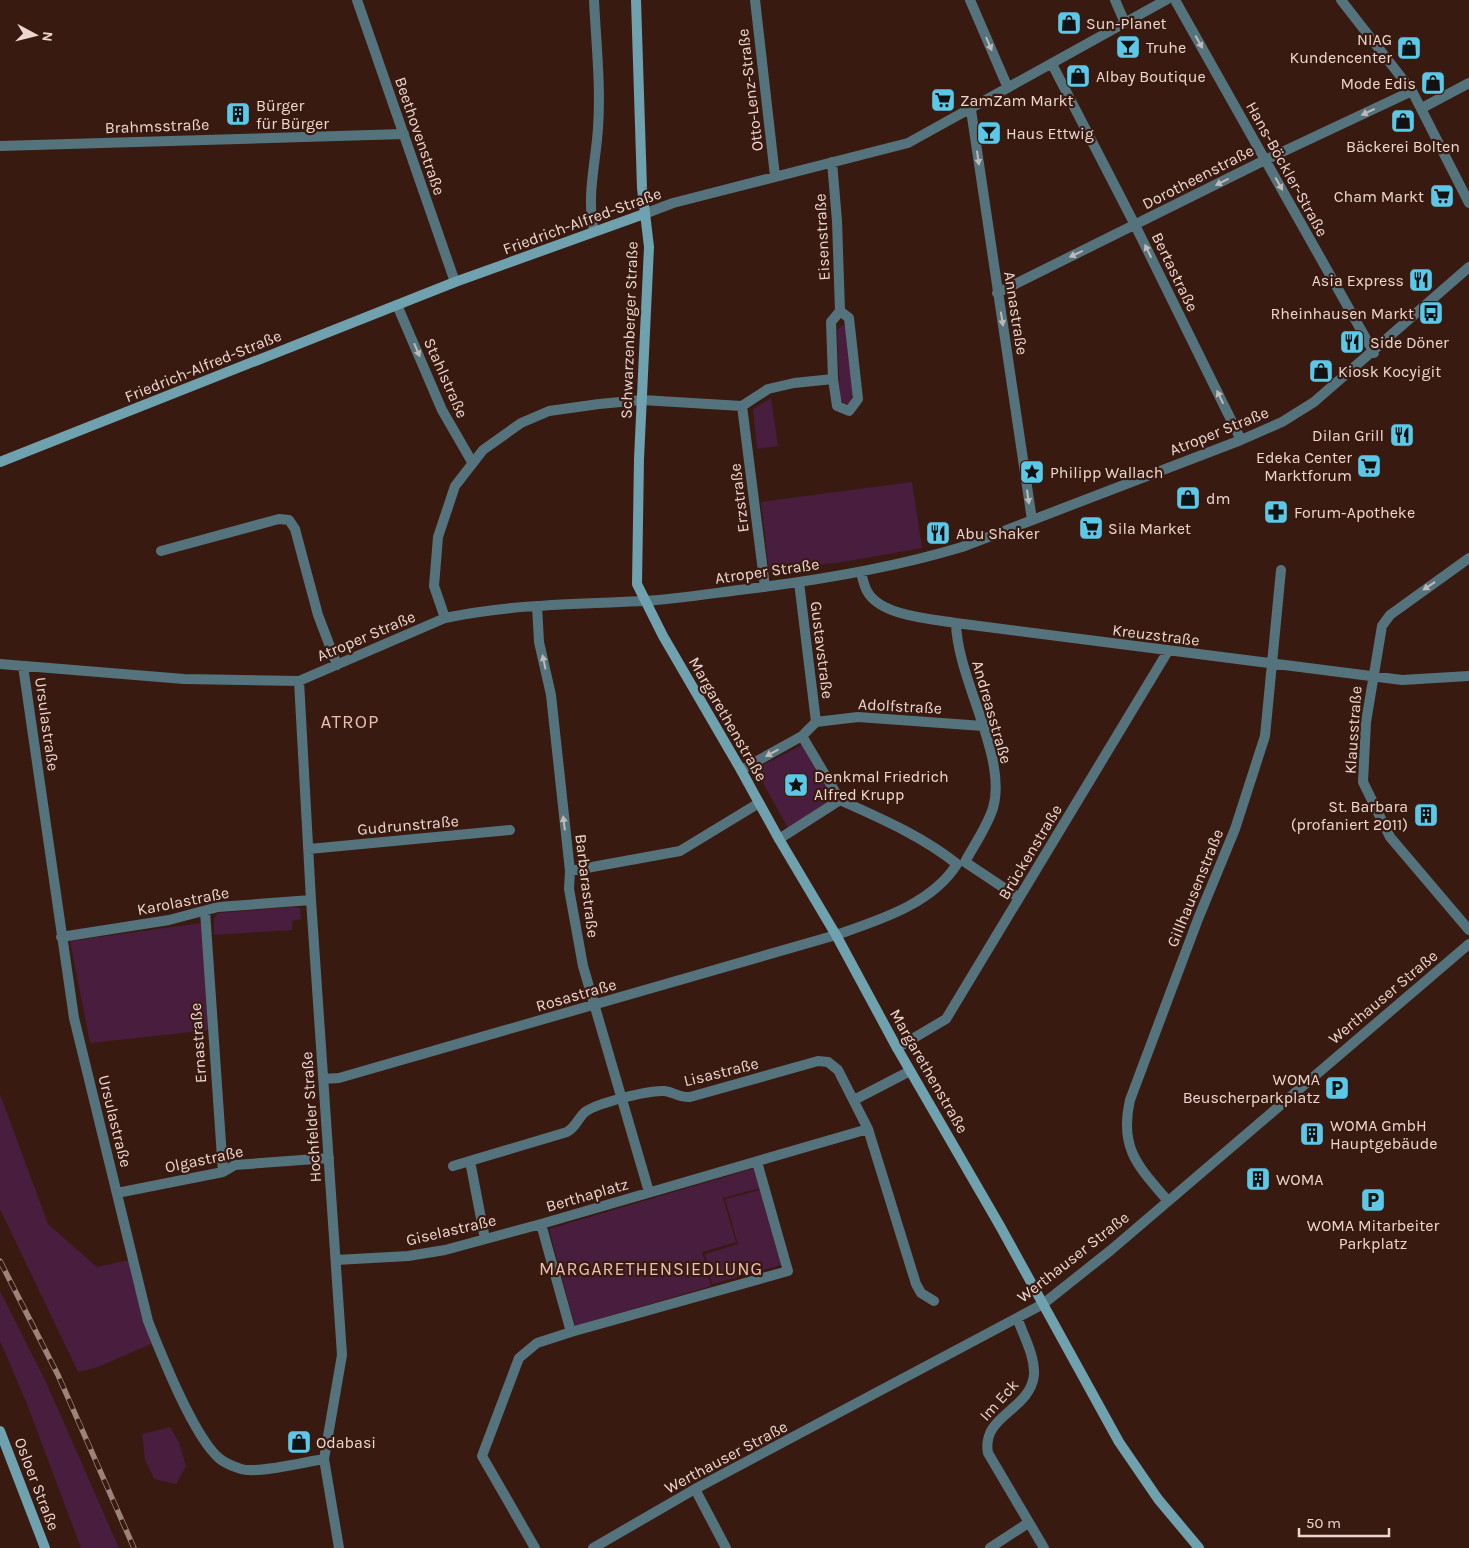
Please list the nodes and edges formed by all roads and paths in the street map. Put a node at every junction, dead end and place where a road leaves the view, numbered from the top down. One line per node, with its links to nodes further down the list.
1 (357, 0): 17 (street, Beethovenstraße)
2 (594, 0): 25 (street)
3 (636, 0): 23 (main road, Schwarzenberger Straße)
4 (755, 0): 21 (street, Otto-Lenz-Straße)
5 (970, 0): 13 (street, one-way to 13)
6 (1116, 0): 10 (street)
7 (1166, 0): 10 (street, Friedrich-Alfred-Straße)
8 (1175, 0): 19 (street, Hans-Böckler-Straße, one-way to 19)
9 (1341, 0): 14 (street)
10 (1125, 22): 11 (street, Friedrich-Alfred-Straße)
11 (1052, 64): 13 (street, Friedrich-Alfred-Straße); 24 (street, Bertastraße)
12 (1469, 83): 15 (street)
13 (1008, 88): 16 (street, Friedrich-Alfred-Straße)
14 (1412, 91): 15 (street); 19 (street, Dorotheenstraße, one-way to 19)
15 (1422, 108): 22 (street)
16 (971, 110): 20 (street, Friedrich-Alfred-Straße); 28 (street, Annastraße, one-way to 28)
17 (404, 134): 18 (street, Brahmsstraße); 27 (street, Beethovenstraße)
18 (0, 146)
19 (1265, 160): 24 (street, Dorotheenstraße, one-way to 24); 31 (street, Hans-Böckler-Straße, one-way to 31)
20 (832, 162): 21 (street, Friedrich-Alfred-Straße); 30 (street, Eisenstraße)
21 (775, 176): 23 (street, Friedrich-Alfred-Straße)
22 (1469, 203)
23 (644, 214): 25 (main road, Friedrich-Alfred-Straße); 33 (main road, Schwarzenberger Straße)
24 (1135, 226): 28 (street, Dorotheenstraße, one-way to 28); 35 (street, Bertastraße, one-way to 24)
25 (594, 231): 27 (main road, Friedrich-Alfred-Straße)
26 (1469, 267): 31 (street, Atroper Straße)
27 (455, 282): 29 (main road, Friedrich-Alfred-Straße)
28 (997, 293): 38 (street, Annastraße, one-way to 38)
29 (397, 305): 36 (main road, Friedrich-Alfred-Straße); 37 (street, Stahlstraße, one-way to 37)
30 (840, 311): 32 (street, Eisenstraße); 32 (street, Eisenstraße)
31 (1374, 352): 35 (street, Atroper Straße)
32 (833, 379): 34 (street)
33 (642, 400): 34 (street); 37 (street); 45 (main road, Schwarzenberger Straße)
34 (742, 406): 44 (street, Erzstraße)
35 (1241, 440): 38 (street, Atroper Straße)
36 (0, 462)
37 (472, 462): 47 (street)
38 (1032, 520): 42 (street, Atroper Straße)
39 (161, 551): 51 (street)
40 (1469, 558): 55 (street, Klausstraße, one-way to 55)
41 (1281, 570): 52 (street, Gillhausenstraße)
42 (861, 573): 43 (street, Atroper Straße); 48 (street, Kreuzstraße)
43 (798, 582): 44 (street, Atroper Straße); 57 (street, Gustavstraße)
44 (765, 587): 45 (street, Atroper Straße)
45 (644, 601): 46 (street, Atroper Straße); 60 (main road, Margarethenstraße)
46 (537, 606): 47 (street, Atroper Straße); 67 (street, Barbarastraße, one-way to 46)
47 (445, 618): 51 (street, Atroper Straße)
48 (956, 623): 49 (street, Kreuzstraße); 58 (street, Andreasstraße)
49 (1168, 651): 52 (street, Kreuzstraße); 68 (street, Brückenstraße)
50 (0, 664): 53 (street, Atroper Straße)
51 (336, 665): 56 (street, Atroper Straße)
52 (1273, 665): 55 (street, Kreuzstraße); 89 (street, Gillhausenstraße)
53 (23, 666): 56 (street, Atroper Straße); 73 (street, Ursulastraße)
54 (1469, 676): 55 (street, Kreuzstraße)
55 (1372, 677): 71 (street, Klausstraße)
56 (299, 681): 65 (street, Hochfelder Straße)
57 (816, 722): 58 (street, Adolfstraße); 59 (street)
58 (983, 726): 66 (street, Andreasstraße)
59 (802, 736): 60 (street, one-way to 60); 61 (street)
60 (742, 770): 62 (main road, Margarethenstraße)
61 (840, 800): 64 (street); 66 (street)
62 (759, 803): 64 (main road, Margarethenstraße); 67 (street)
63 (510, 830): 65 (street, Gudrunstraße)
64 (779, 839): 72 (main road, Margarethenstraße)
65 (309, 849): 69 (street, Hochfelder Straße)
66 (961, 863): 68 (street); 72 (street, Andreasstraße)
67 (570, 871): 75 (street, Barbarastraße)
68 (1019, 898): 76 (street, Brückenstraße)
69 (311, 900): 70 (street, Karolastraße); 78 (street, Hochfelder Straße)
70 (205, 911): 73 (street, Karolastraße); 86 (street, Ernastraße)
71 (1469, 930)
72 (836, 935): 75 (street, Rosastraße); 76 (main road, Margarethenstraße)
73 (61, 937): 88 (street, Ursulastraße)
74 (1469, 944): 89 (street, Werthauser Straße)
75 (596, 1006): 78 (street, Rosastraße); 79 (street, Barbarastraße)
76 (897, 1048): 77 (main road, Margarethenstraße)
77 (910, 1070): 80 (street); 94 (main road, Margarethenstraße)
78 (323, 1078): 82 (street, Hochfelder Straße)
79 (623, 1099): 80 (street, Lisastraße); 83 (street, Lisastraße); 87 (street, Barbarastraße)
80 (854, 1100): 81 (street, Lisastraße)
81 (868, 1128): 84 (street, Berthaplatz); 93 (street, Lisastraße)
82 (329, 1158): 86 (street, Olgastraße); 92 (street, Hochfelder Straße)
83 (470, 1161): 85 (street, Lisastraße); 91 (street)
84 (757, 1162): 87 (street, Berthaplatz); 96 (street)
85 (453, 1166)
86 (223, 1172): 88 (street, Olgastraße)
87 (649, 1192): 90 (street, Berthaplatz)
88 (117, 1193): 98 (street, Ursulastraße)
89 (1167, 1200): 94 (street, Werthauser Straße)
90 (541, 1224): 91 (street, Giselastraße); 96 (street, Berthaplatz)
91 (484, 1239): 92 (street, Giselastraße)
92 (336, 1260): 98 (street, Hochfelder Straße)
93 (934, 1301)
94 (1043, 1304): 95 (street, Werthauser Straße); 108 (main road, Margarethenstraße)
95 (1018, 1320): 99 (street, Werthauser Straße); 100 (street, Im Eck)
96 (571, 1332): 103 (street)
97 (0, 1431): 101 (main road, Osloer Straße)
98 (324, 1459): 102 (street, Hochfelder Straße)
99 (695, 1489): 104 (street, Werthauser Straße); 105 (street)
100 (1028, 1523): 106 (street); 107 (street, Im Eck)
101 (45, 1548)
102 (339, 1548)
103 (535, 1548)
104 (593, 1548)
105 (726, 1548)
106 (990, 1548)
107 (1044, 1548)
108 (1199, 1548)

